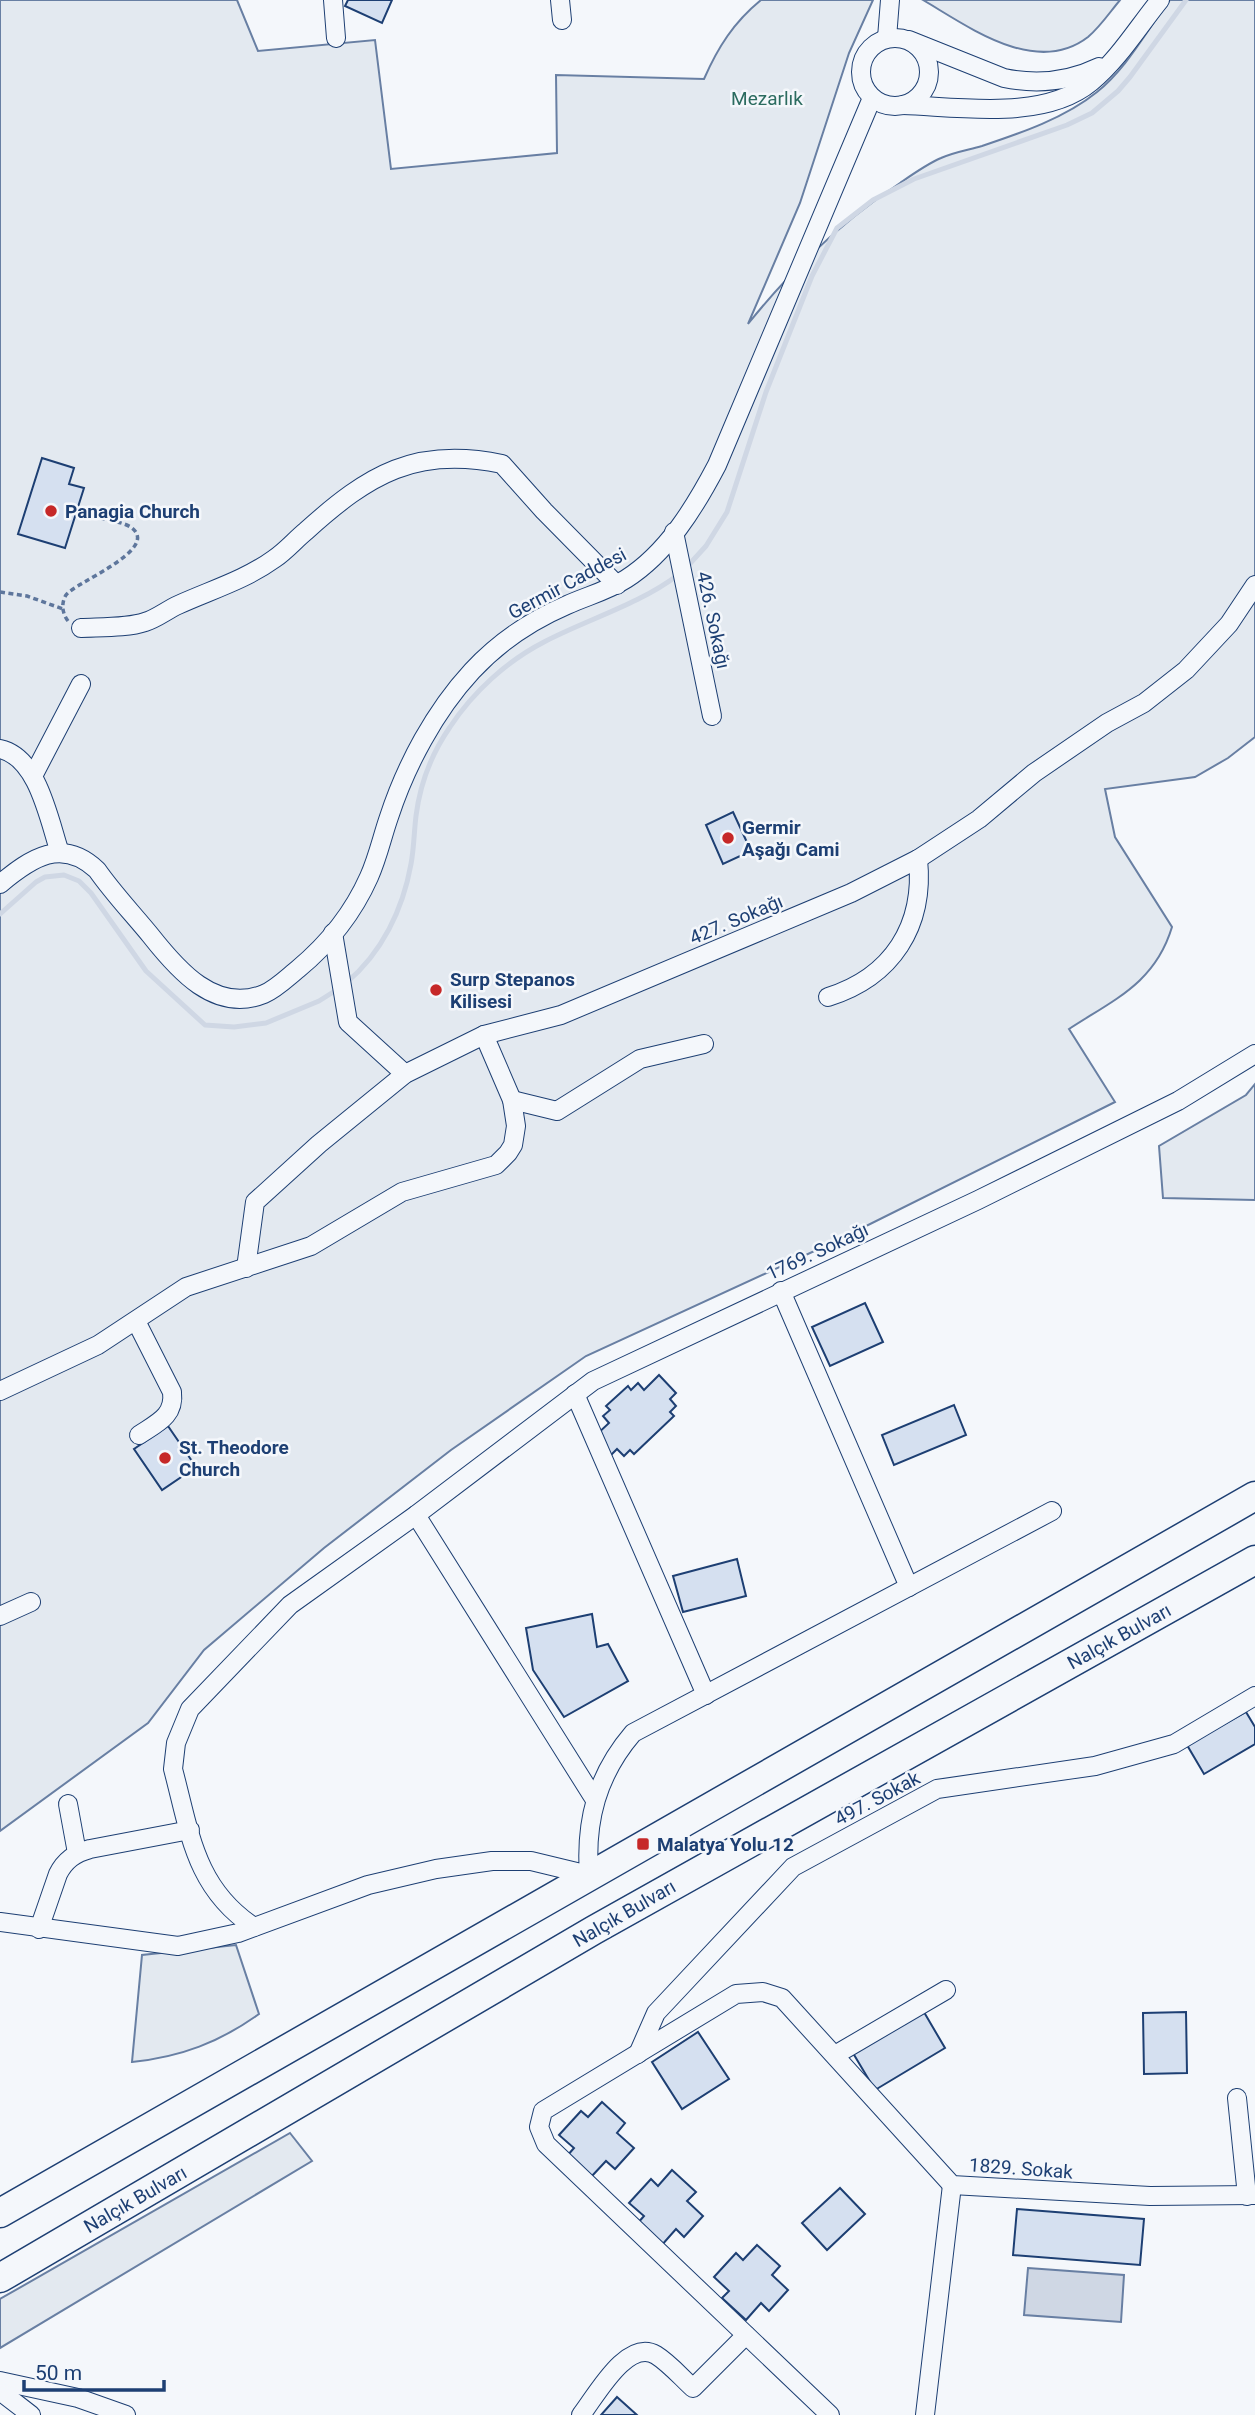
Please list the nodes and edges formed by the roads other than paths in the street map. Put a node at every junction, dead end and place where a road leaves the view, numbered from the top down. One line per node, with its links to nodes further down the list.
1 (333, 0): 6 (street)
2 (560, 0): 5 (street)
3 (890, 0): 7 (street)
4 (1160, 0): 9 (street)
5 (562, 20)
6 (336, 38)
7 (887, 38): 8 (street); 10 (street)
8 (909, 40): 9 (street); 11 (street)
9 (1114, 57): 11 (street)
10 (872, 98): 11 (street); 12 (street, Germir Caddesi)
11 (903, 105)
12 (674, 532): 13 (street, Germir Caddesi); 17 (street, 426. Sokağı)
13 (617, 584): 15 (street); 23 (street, Germir Caddesi)
14 (1255, 585): 21 (street, 427. Sokağı)
15 (81, 628)
16 (81, 684): 19 (street)
17 (712, 716)
18 (0, 749): 19 (street)
19 (33, 776): 20 (street)
20 (60, 853): 22 (street); 23 (street, Germir Caddesi)
21 (918, 859): 24 (street); 25 (street, 427. Sokağı)
22 (4, 876)
23 (333, 933): 28 (street)
24 (828, 998)
25 (484, 1035): 28 (street, 427. Sokağı); 29 (street)
26 (704, 1044): 29 (street)
27 (1255, 1054): 31 (street, 1769. Sokağı)
28 (405, 1074): 30 (street, 427. Sokağı)
29 (512, 1100): 30 (street)
30 (246, 1268): 32 (street)
31 (781, 1291): 34 (street, 1769. Sokağı); 40 (street)
32 (136, 1321): 33 (street); 35 (street)
33 (0, 1391)
34 (575, 1394): 38 (street, 1769. Sokağı); 43 (street)
35 (139, 1435)
36 (1255, 1496): 49 (highway)
37 (1052, 1511): 40 (street)
38 (416, 1515): 45 (street); 47 (street, 1769. Sokağı)
39 (1255, 1560): 60 (highway, Nalçık Bulvarı)
40 (909, 1587): 43 (street)
41 (31, 1602): 42 (street)
42 (0, 1616)
43 (706, 1695): 45 (street)
44 (1255, 1696): 54 (street, 497. Sokak)
45 (595, 1800): 49 (street)
46 (68, 1804): 48 (street)
47 (190, 1830): 48 (street); 51 (street, 1769. Sokağı)
48 (77, 1853): 52 (street)
49 (589, 1875): 51 (street); 59 (highway)
50 (0, 1922): 52 (street)
51 (254, 1927): 52 (street)
52 (39, 1929)
53 (946, 1990): 55 (street)
54 (638, 2054): 55 (street, 1829. Sokak); 61 (street)
55 (835, 2056): 57 (street, 1829. Sokak)
56 (1237, 2098): 58 (street)
57 (952, 2185): 58 (street, 1829. Sokak); 69 (street)
58 (1251, 2195)
59 (0, 2213)
60 (0, 2278)
61 (746, 2335): 67 (street); 68 (street)
62 (0, 2381): 66 (street)
63 (0, 2390): 64 (street)
64 (24, 2410): 65 (street)
65 (0, 2415)
66 (126, 2415)
67 (581, 2415)
68 (830, 2415)
69 (925, 2415)

